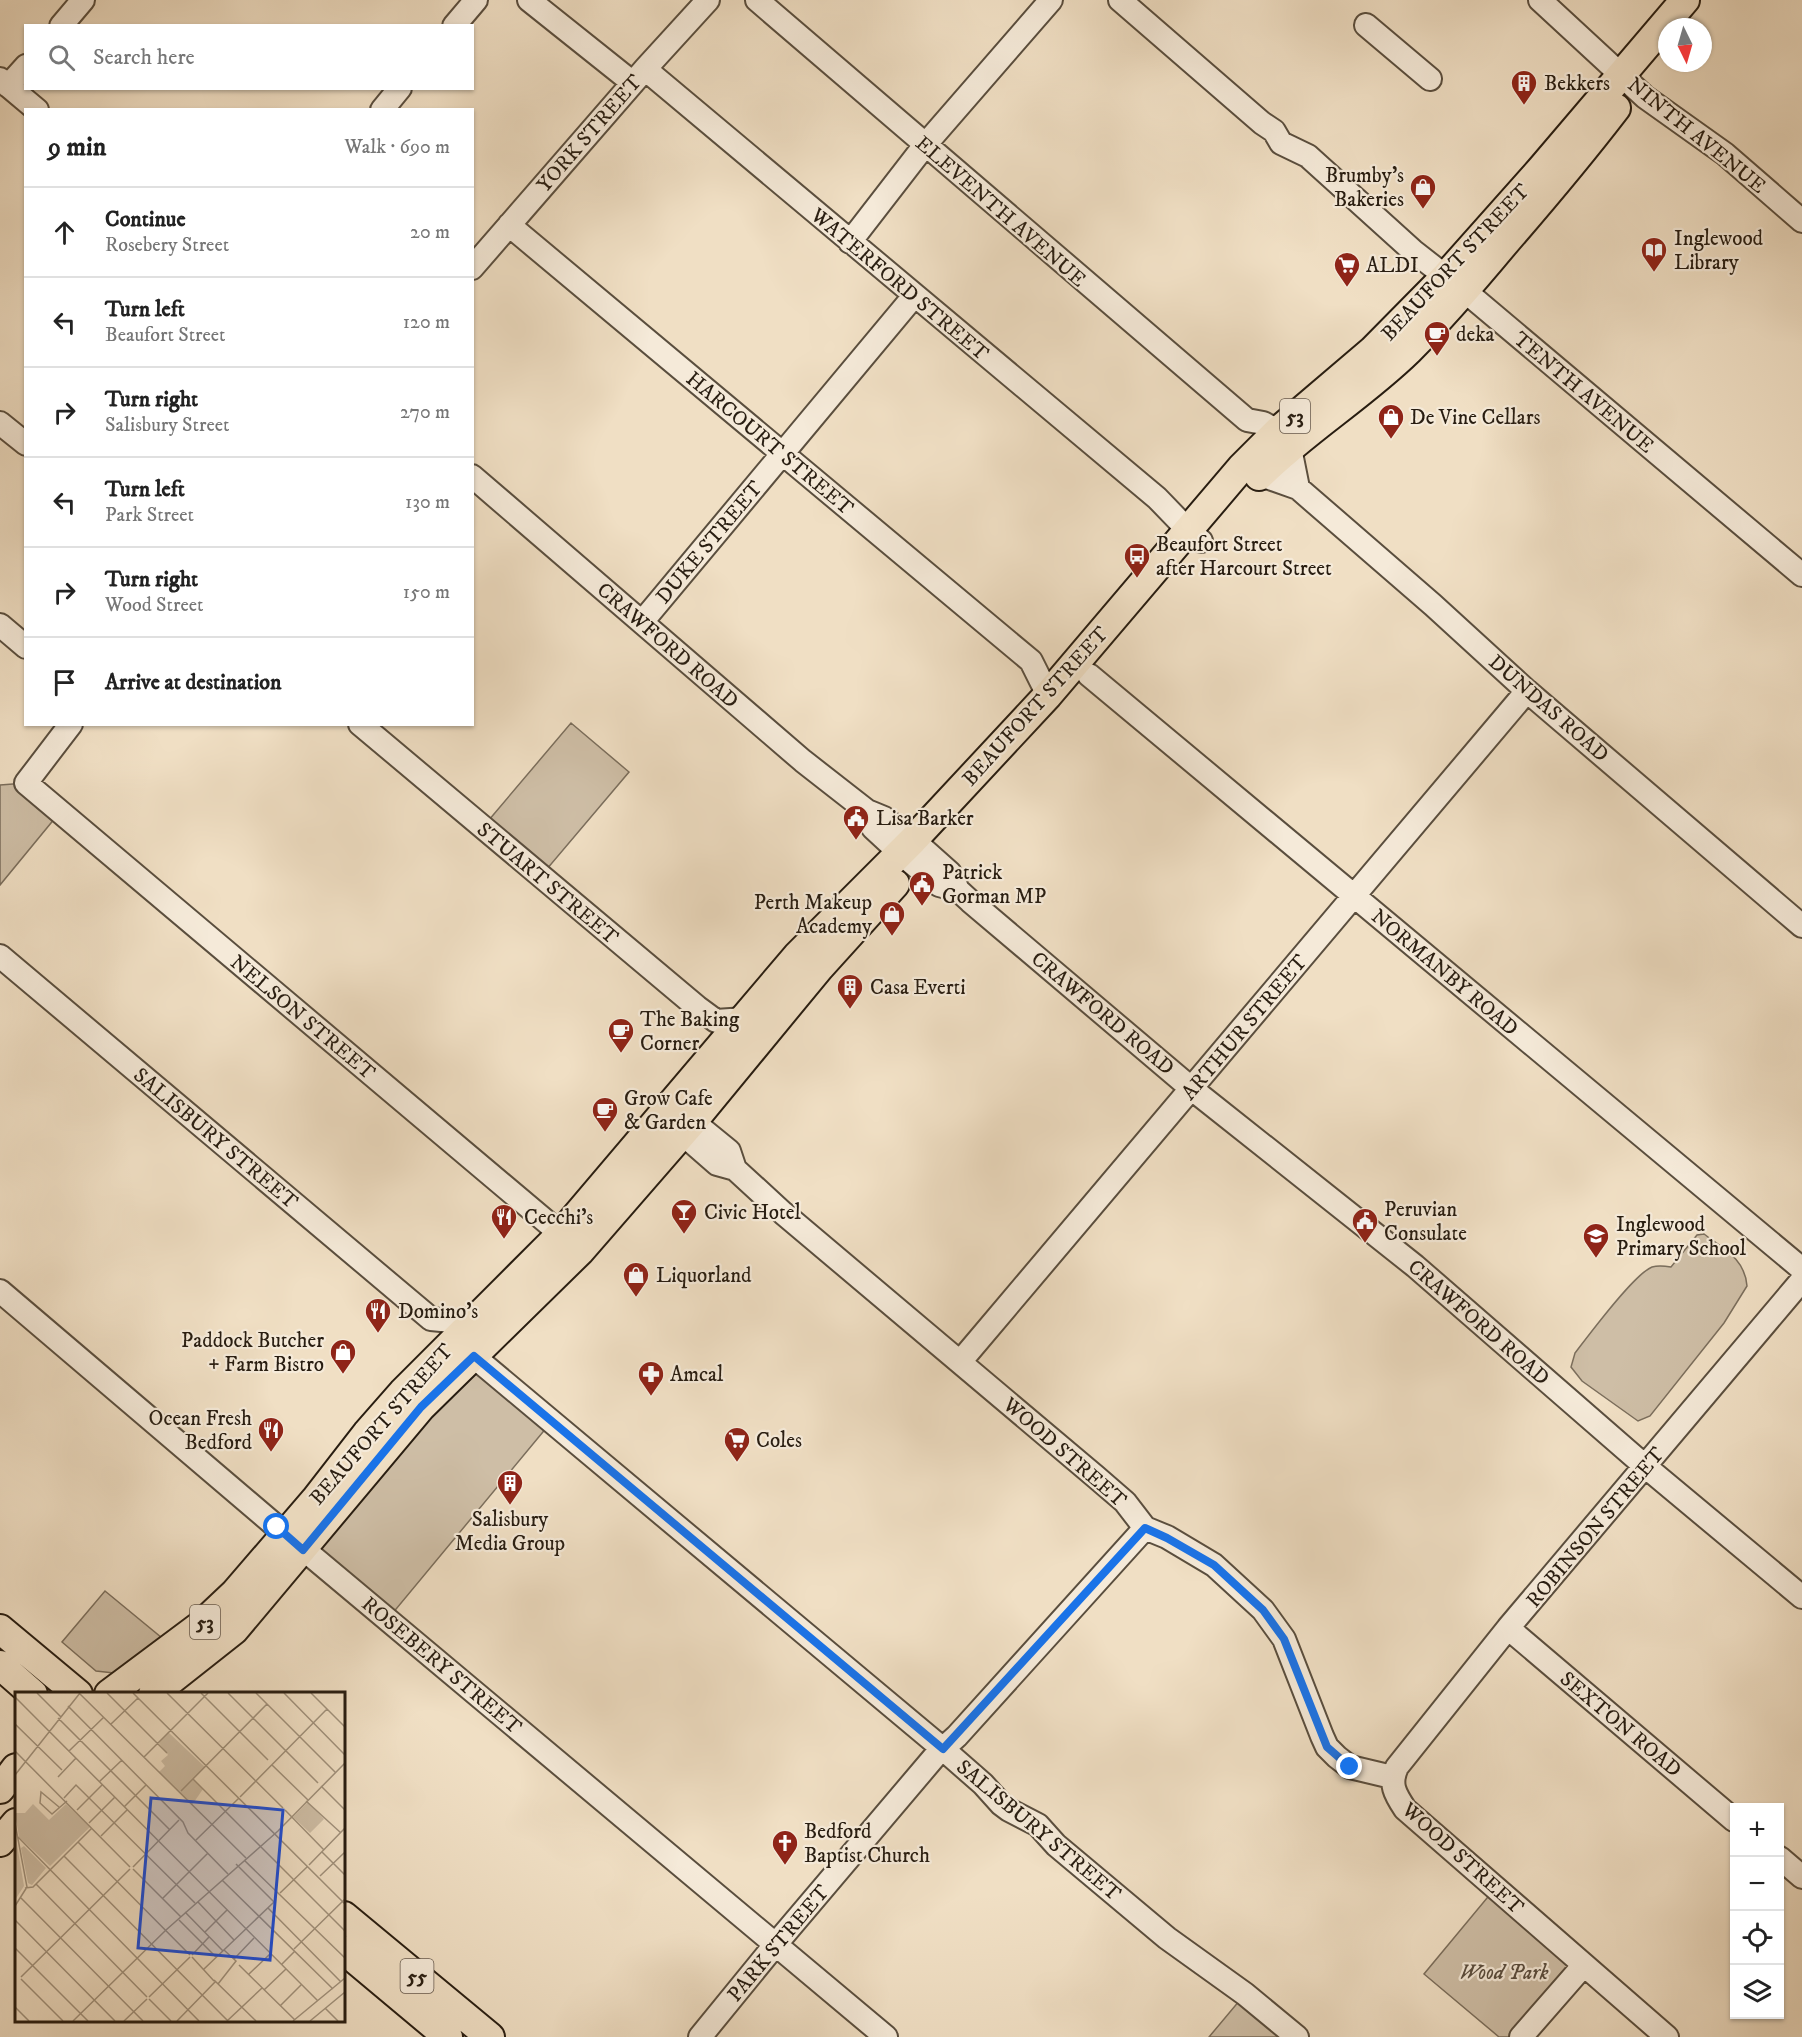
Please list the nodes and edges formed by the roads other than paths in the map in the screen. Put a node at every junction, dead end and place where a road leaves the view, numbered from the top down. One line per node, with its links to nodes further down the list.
1 (83, 0): 12 (street)
2 (476, 0): 13 (street)
3 (529, 0): 17 (street, WATERFORD STREET)
4 (708, 0): 17 (street, YORK STREET)
5 (757, 0): 24 (street, ELEVENTH AVENUE)
6 (1051, 0): 24 (street)
7 (1120, 0): 29 (street, TENTH AVENUE)
8 (1540, 0): 19 (street, NINTH AVENUE)
9 (1685, 0): 19 (main road, BEAUFORT STREET / 53)
10 (1707, 0): 11 (main road)
11 (1692, 18)
12 (63, 24)
13 (456, 24)
14 (1366, 26): 18 (street)
15 (1658, 53): 19 (main road, BEAUFORT STREET / 53)
16 (24, 67): 20 (street)
17 (639, 76): 26 (street, YORK STREET); 27 (street, WATERFORD STREET)
18 (1430, 79)
19 (1626, 80): 25 (street, NINTH AVENUE); 29 (main road, BEAUFORT STREET / 53)
20 (4, 82): 22 (street)
21 (398, 90): 23 (street)
22 (35, 108)
23 (384, 108)
24 (925, 145): 27 (street); 31 (street, ELEVENTH AVENUE)
25 (1802, 221)
26 (509, 225): 28 (street, YORK STREET); 35 (street, HARCOURT STREET)
27 (850, 242): 30 (street, WATERFORD STREET)
28 (474, 266)
29 (1455, 284): 33 (main road, BEAUFORT STREET / 53); 42 (street, TENTH AVENUE)
30 (914, 296): 35 (street, DUKE STREET); 39 (street, WATERFORD STREET)
31 (1247, 420): 33 (street, ELEVENTH AVENUE); 36 (street)
32 (0, 423): 34 (street)
33 (1284, 440): 36 (main road, BEAUFORT STREET / 53); 38 (street)
34 (24, 442)
35 (782, 454): 43 (street, DUKE STREET); 46 (street, HARCOURT STREET)
36 (1258, 464): 38 (street, DUNDAS ROAD); 40 (main road, BEAUFORT STREET / 53); 41 (main road, BEAUFORT STREET / 53)
37 (474, 478): 43 (street, CRAWFORD ROAD)
38 (1298, 488): 48 (street, DUNDAS ROAD)
39 (1157, 498): 40 (street, WATERFORD STREET); 41 (street, WATERFORD STREET)
40 (1208, 506): 41 (main road, BEAUFORT STREET / 53)
41 (1194, 535): 47 (main road, BEAUFORT STREET / 53)
42 (1802, 575)
43 (642, 622): 52 (street, CRAWFORD ROAD)
44 (0, 626): 45 (street)
45 (24, 645)
46 (1031, 661): 47 (street, HARCOURT STREET); 49 (street, HARCOURT STREET)
47 (1079, 673): 49 (main road, BEAUFORT STREET / 53); 52 (main road, BEAUFORT STREET / 53); 53 (street, NORMANBY ROAD)
48 (1527, 691): 53 (street, ARTHUR STREET); 54 (street, DUNDAS ROAD)
49 (1048, 695): 52 (main road, BEAUFORT STREET / 53)
50 (69, 726): 59 (street, NELSON STREET)
51 (362, 726): 56 (street, STUART STREET)
52 (914, 853): 56 (main road, BEAUFORT STREET / 53); 57 (street, CRAWFORD ROAD); 58 (main road, BEAUFORT STREET / 53)
53 (1353, 896): 57 (street, ARTHUR STREET); 60 (street, NORMANBY ROAD)
54 (1802, 926)
55 (0, 956): 63 (street, SALISBURY STREET)
56 (745, 1019): 58 (main road, BEAUFORT STREET / 53)
57 (1192, 1089): 66 (street, ARTHUR STREET); 67 (street, CRAWFORD ROAD)
58 (677, 1118): 59 (main road, BEAUFORT STREET / 53); 66 (street, WOOD STREET)
59 (571, 1242): 64 (main road, BEAUFORT STREET / 53)
60 (1802, 1269)
61 (1802, 1280): 67 (street, ROBINSON STREET)
62 (0, 1291): 69 (street, ROSEBERY STREET)
63 (431, 1320): 64 (street); 65 (street)
64 (466, 1340): 65 (main road, BEAUFORT STREET / 53); 69 (main road, BEAUFORT STREET / 53); 80 (street, SALISBURY STREET)
65 (433, 1360): 69 (main road, BEAUFORT STREET / 53)
66 (960, 1362): 68 (street, WOOD STREET)
67 (1646, 1467): 70 (street, CRAWFORD ROAD); 71 (street, ROBINSON STREET)
68 (1145, 1528): 80 (street, PARK STREET); 82 (street, WOOD STREET)
69 (294, 1542): 73 (main road, BEAUFORT STREET / 53); 77 (main road, BEAUFORT STREET / 53); 92 (street, ROSEBERY STREET)
70 (1802, 1597)
71 (1508, 1628): 82 (street, ROBINSON STREET); 86 (street, SEXTON ROAD)
72 (0, 1629): 76 (main road)
73 (203, 1656): 78 (main road, BEAUFORT STREET / 53); 79 (main road)
74 (0, 1665): 75 (main road)
75 (31, 1692)
76 (76, 1692)
77 (113, 1692)
78 (156, 1692)
79 (173, 1692)
80 (943, 1749): 92 (street, PARK STREET); 99 (street, SALISBURY STREET)
81 (15, 1769): 83 (main road)
82 (1392, 1777): 94 (street, WOOD STREET)
83 (0, 1789)
84 (15, 1790): 85 (main road)
85 (0, 1809)
86 (1730, 1817)
87 (15, 1824): 88 (main road)
88 (0, 1842)
89 (1784, 1862): 90 (street)
90 (1802, 1877)
91 (345, 1917): 96 (main road, 55)
92 (775, 1945): 97 (street, PARK STREET); 98 (street, ROSEBERY STREET)
93 (345, 1951): 95 (main road, 55)
94 (1584, 1966): 100 (street); 101 (street, WOOD STREET)
95 (448, 2037)
96 (490, 2037)
97 (700, 2037)
98 (886, 2037)
99 (1297, 2037)
100 (1521, 2037)
101 (1667, 2037)

